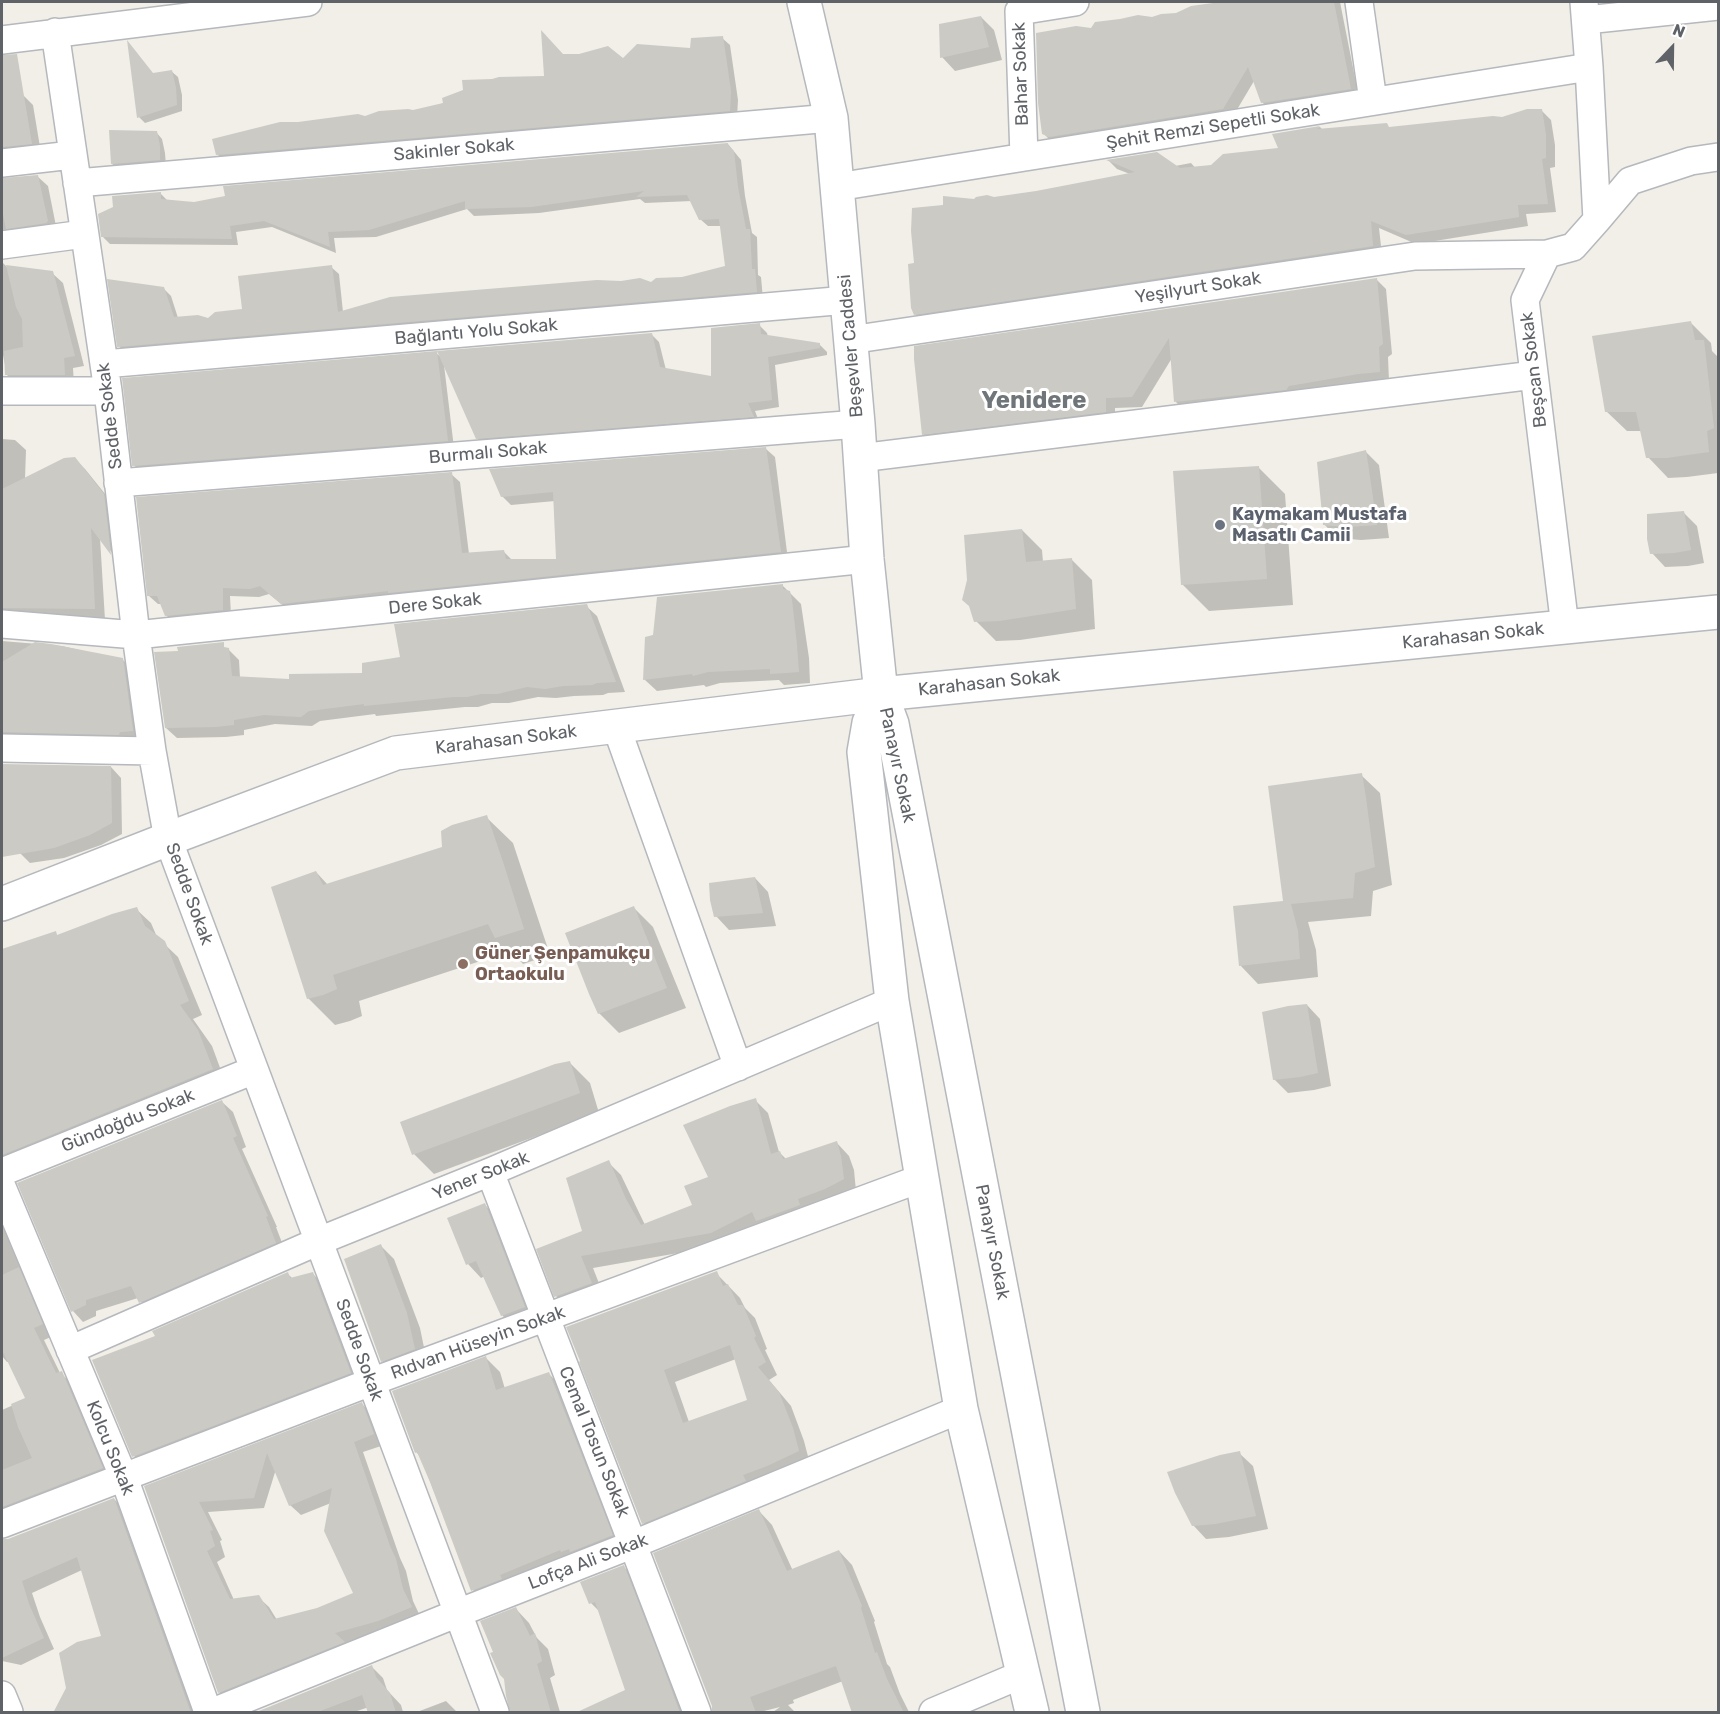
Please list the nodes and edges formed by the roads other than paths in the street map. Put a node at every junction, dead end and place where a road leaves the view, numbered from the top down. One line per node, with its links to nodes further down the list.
1 (308, 2): 7 (street)
2 (804, 2): 11 (street, Beşevler Caddesi)
3 (1075, 2): 13 (street, Bahar Sokak)
4 (1359, 2): 10 (street)
5 (1719, 6): 6 (street)
6 (1585, 11): 9 (street)
7 (55, 32): 8 (street); 12 (street, Sedde Sokak)
8 (2, 40)
9 (1589, 67): 10 (street, Şehit Remzi Sepetli Sokak); 18 (street)
10 (1374, 101): 13 (street, Şehit Remzi Sepetli Sokak)
11 (831, 118): 16 (street, Sakinler Sokak); 17 (street, Beşevler Caddesi)
12 (72, 155): 15 (street); 16 (street, Sedde Sokak)
13 (1024, 157): 17 (street, Şehit Remzi Sepetli Sokak)
14 (1719, 157): 18 (street)
15 (2, 163)
16 (77, 183): 19 (street, Sedde Sokak)
17 (837, 187): 22 (street, Beşevler Caddesi)
18 (1597, 220): 21 (street)
19 (84, 234): 20 (street); 24 (street, Sedde Sokak)
20 (2, 245)
21 (1546, 254): 23 (street, Yeşilyurt Sokak); 25 (street, Beşcan Sokak)
22 (847, 300): 23 (street, Beşevler Caddesi); 24 (street, Bağlantı Yolu Sokak)
23 (850, 340): 28 (street, Beşevler Caddesi)
24 (104, 364): 26 (street, Sedde Sokak)
25 (1534, 375): 29 (street); 34 (street, Beşcan Sokak)
26 (108, 391): 27 (street); 30 (street, Sedde Sokak)
27 (2, 392)
28 (858, 423): 29 (street, Beşevler Caddesi); 30 (street, Burmalı Sokak)
29 (860, 458): 31 (street, Beşevler Caddesi)
30 (118, 483): 35 (street, Sedde Sokak)
31 (867, 559): 35 (street, Dere Sokak); 36 (street, Beşevler Caddesi)
32 (1719, 612): 34 (street, Karahasan Sokak)
33 (2, 624): 35 (street, Dere Sokak)
34 (1565, 627): 36 (street, Karahasan Sokak)
35 (136, 635): 39 (street, Sedde Sokak)
36 (881, 694): 37 (street, Karahasan Sokak); 42 (street, Panayır Sokak); 67 (street, Panayır Sokak)
37 (616, 726): 40 (street, Karahasan Sokak); 43 (street)
38 (2, 748): 39 (street)
39 (152, 751): 40 (street, Sedde Sokak)
40 (168, 838): 41 (street, Karahasan Sokak); 44 (street, Sedde Sokak)
41 (2, 904)
42 (892, 1001): 43 (street, Yener Sokak); 47 (street, Panayır Sokak)
43 (738, 1067): 46 (street, Yener Sokak)
44 (254, 1070): 45 (street, Gündoğdu Sokak); 49 (street, Sedde Sokak)
45 (2, 1172)
46 (490, 1172): 49 (street, Yener Sokak); 50 (street, Cemal Tosun Sokak)
47 (922, 1178): 50 (street, Rıdvan Hüseyin Sokak); 53 (street, Panayır Sokak)
48 (2, 1187): 51 (street, Kolcu Sokak)
49 (319, 1241): 51 (street, Yener Sokak); 52 (street, Sedde Sokak)
50 (545, 1318): 52 (street, Rıdvan Hüseyin Sokak); 56 (street, Cemal Tosun Sokak)
51 (70, 1350): 54 (street, Kolcu Sokak)
52 (371, 1382): 54 (street, Rıdvan Hüseyin Sokak); 57 (street, Sedde Sokak)
53 (961, 1408): 56 (street, Lofça Ali Sokak); 58 (street, Panayır Sokak)
54 (124, 1478): 55 (street, Rıdvan Hüseyin Sokak); 61 (street, Kolcu Sokak)
55 (2, 1524)
56 (634, 1544): 57 (street, Lofça Ali Sokak); 64 (street, Cemal Tosun Sokak)
57 (458, 1613): 62 (street, Lofça Ali Sokak); 63 (street, Sedde Sokak)
58 (1023, 1674): 65 (street); 66 (street, Panayır Sokak)
59 (2, 1695): 60 (street)
60 (9, 1713)
61 (208, 1713)
62 (213, 1713)
63 (495, 1713)
64 (697, 1713)
65 (933, 1713)
66 (1032, 1713)
67 (1083, 1713)

